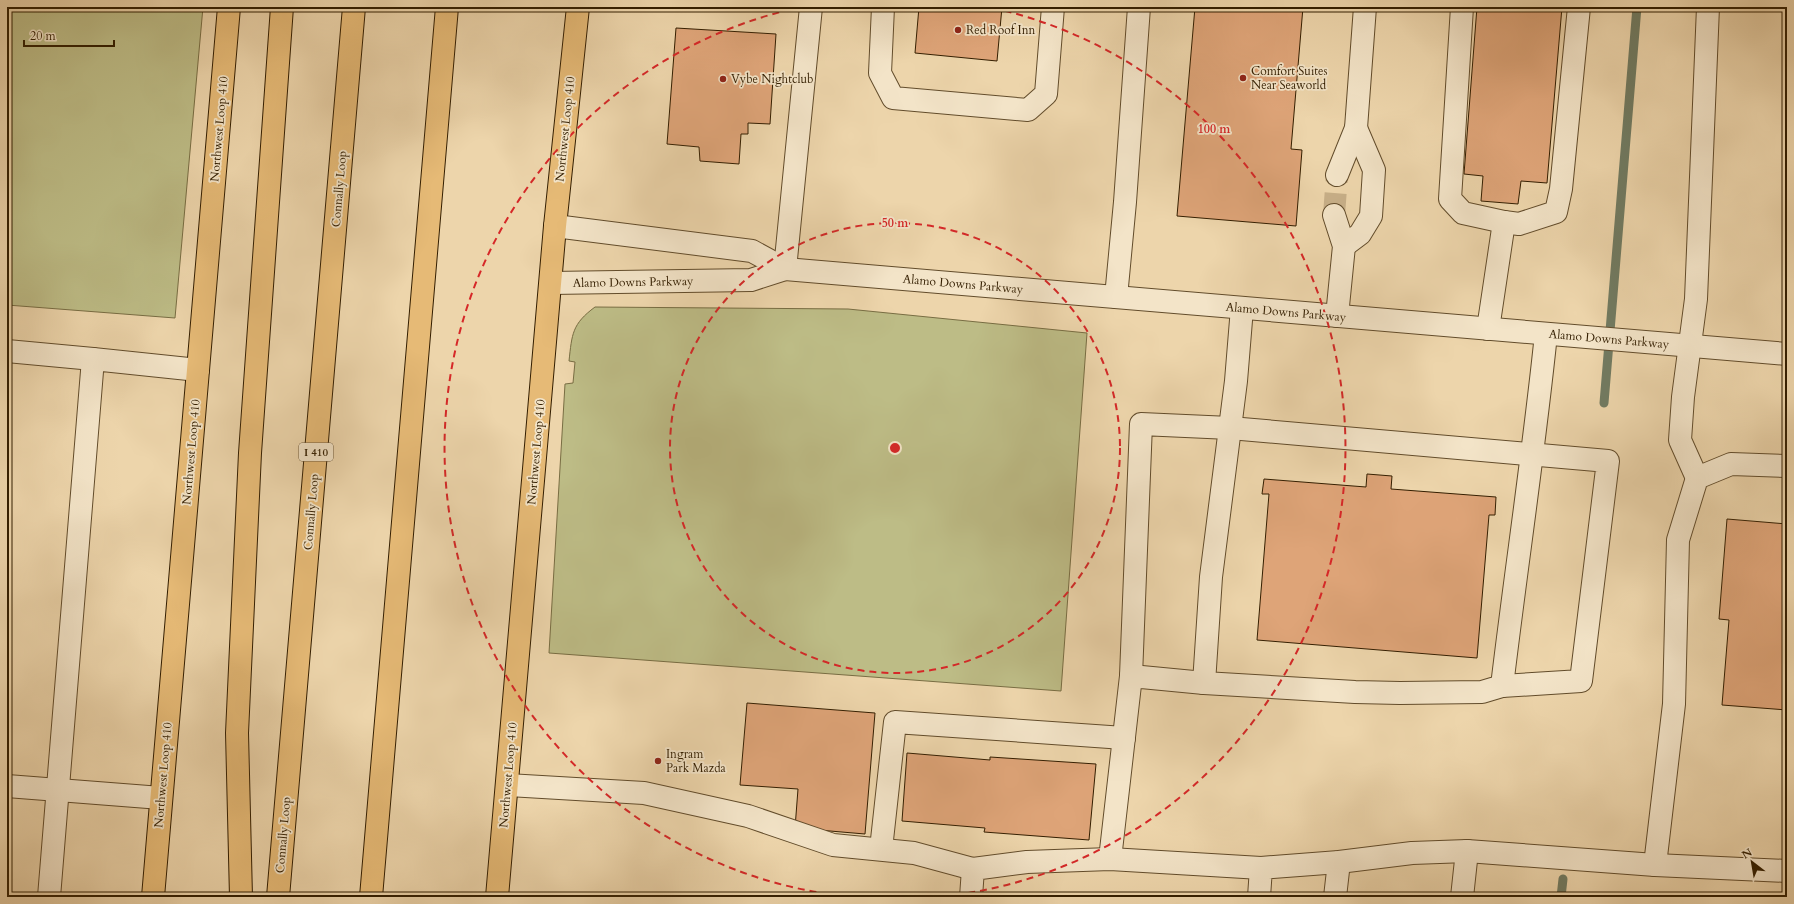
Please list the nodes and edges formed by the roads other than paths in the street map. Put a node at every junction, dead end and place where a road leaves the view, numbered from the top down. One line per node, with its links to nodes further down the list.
1 (229, 7): 31 (main road, Northwest Loop 410)
2 (282, 7): 54 (main road)
3 (354, 7): 55 (main road, Connally Loop / I 410)
4 (447, 7): 56 (main road)
5 (578, 7): 18 (main road, Northwest Loop 410)
6 (811, 7): 20 (street)
7 (883, 7): 8 (street)
8 (1053, 7)
9 (1139, 7): 22 (street)
10 (1365, 7): 14 (street)
11 (1462, 7): 17 (street)
12 (1579, 7): 17 (street)
13 (1708, 7): 27 (street)
14 (1356, 128): 15 (street); 19 (street)
15 (1337, 175)
16 (1334, 215): 19 (street)
17 (1504, 222): 25 (street)
18 (555, 226): 20 (street, Alamo Downs Parkway); 21 (main road, Northwest Loop 410)
19 (1344, 246): 24 (street)
20 (784, 269): 21 (street, Alamo Downs Parkway); 22 (street, Alamo Downs Parkway)
21 (551, 283): 40 (main road, Northwest Loop 410)
22 (1116, 297): 23 (street, Alamo Downs Parkway)
23 (1242, 308): 24 (street, Alamo Downs Parkway); 32 (street)
24 (1338, 316): 25 (street, Alamo Downs Parkway)
25 (1488, 329): 26 (street, Alamo Downs Parkway)
26 (1546, 334): 27 (street, Alamo Downs Parkway); 33 (street)
27 (1689, 346): 29 (street, Alamo Downs Parkway); 35 (street)
28 (7, 351): 30 (street)
29 (1787, 354)
30 (93, 359): 31 (street); 42 (street)
31 (198, 370): 43 (main road, Northwest Loop 410)
32 (1230, 428): 33 (street); 36 (street); 37 (street)
33 (1531, 454): 38 (street); 38 (street)
34 (1787, 466): 35 (street)
35 (1697, 478): 48 (street)
36 (1131, 676): 37 (street); 39 (street)
37 (1204, 683): 38 (street)
38 (1502, 686)
39 (1124, 738): 44 (street); 46 (street)
40 (507, 785): 44 (street); 57 (main road, Northwest Loop 410)
41 (7, 786): 42 (street)
42 (56, 790): 43 (street); 52 (street)
43 (161, 798): 53 (main road, Northwest Loop 410)
44 (881, 850): 50 (street)
45 (1467, 851): 47 (street); 48 (street); 61 (street)
46 (1110, 859): 49 (street); 50 (street)
47 (1339, 862): 49 (street); 60 (street)
48 (1655, 865): 51 (street)
49 (1261, 868): 59 (street)
50 (973, 869): 58 (street)
51 (1787, 871)
52 (49, 897)
53 (153, 897)
54 (241, 897)
55 (278, 897)
56 (371, 897)
57 (497, 897)
58 (971, 897)
59 (1259, 897)
60 (1336, 897)
61 (1462, 897)

